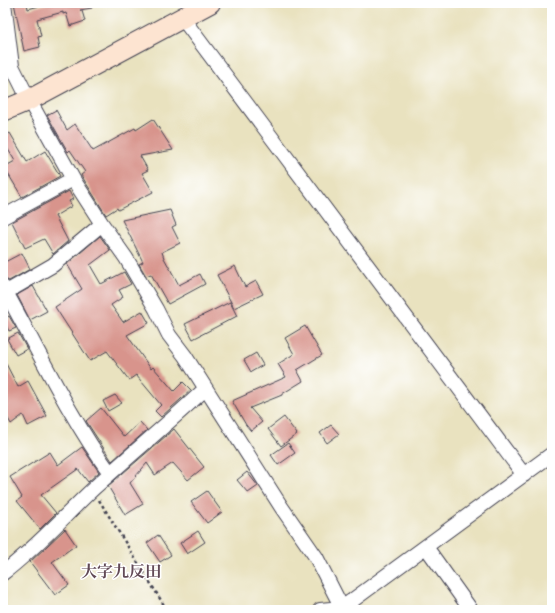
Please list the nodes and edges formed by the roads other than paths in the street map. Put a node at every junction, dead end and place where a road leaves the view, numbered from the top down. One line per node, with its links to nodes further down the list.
1 (4, 3): 4 (street)
2 (210, 3): 3 (street)
3 (183, 18): 4 (street); 13 (street)
4 (29, 100): 5 (street); 6 (street)
5 (3, 111)
6 (73, 179): 7 (street); 8 (street)
7 (3, 217)
8 (102, 224): 9 (street); 10 (street)
9 (4, 291): 12 (street)
10 (205, 389): 12 (street); 16 (street)
11 (552, 454): 13 (street)
12 (110, 473): 15 (street)
13 (524, 475): 14 (street)
14 (426, 547): 16 (street); 18 (street)
15 (3, 573)
16 (342, 608): 17 (street)
17 (320, 610)
18 (471, 610)

